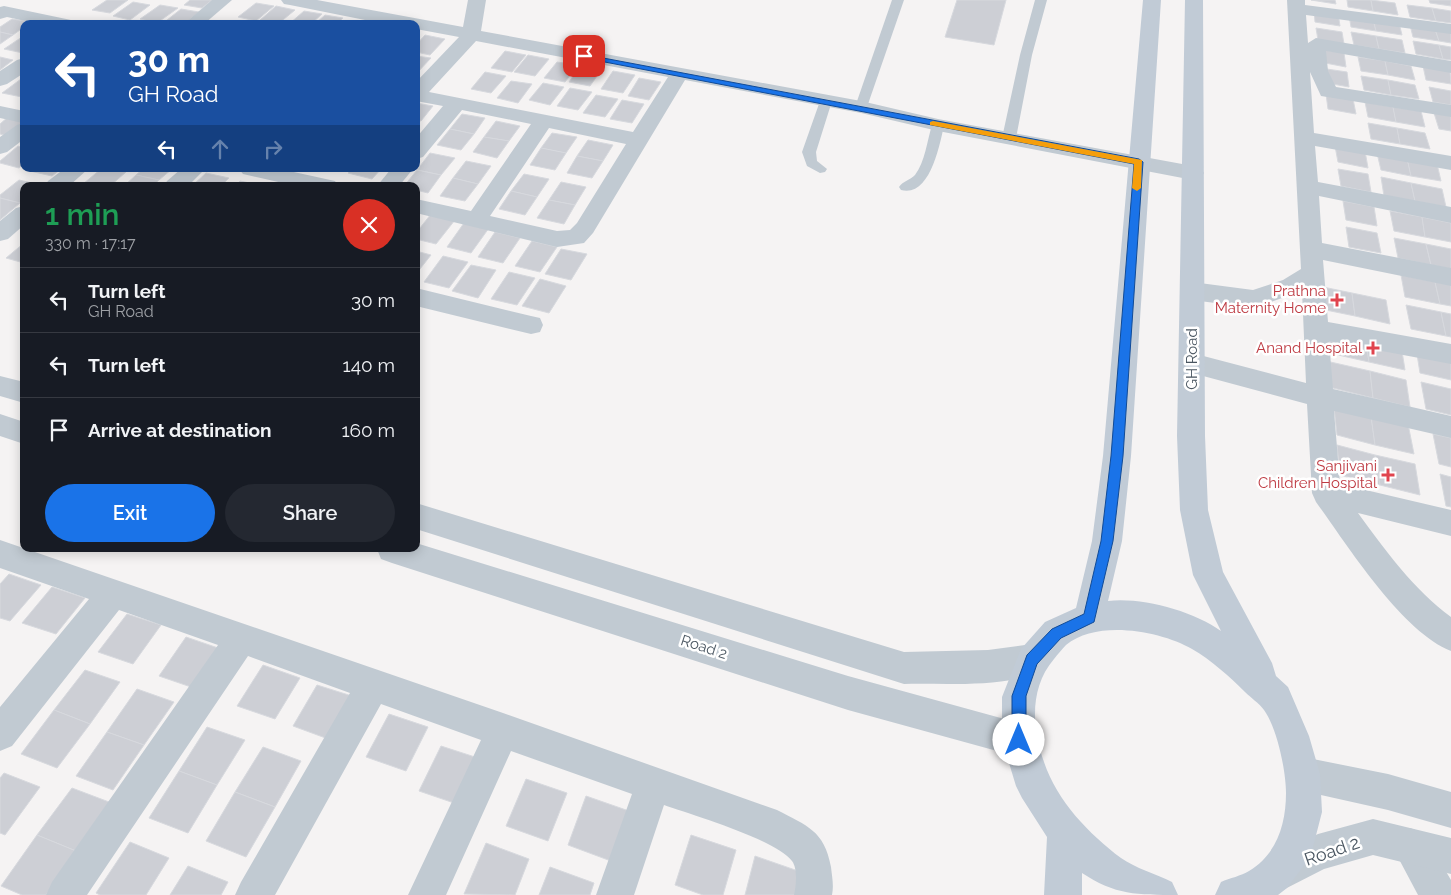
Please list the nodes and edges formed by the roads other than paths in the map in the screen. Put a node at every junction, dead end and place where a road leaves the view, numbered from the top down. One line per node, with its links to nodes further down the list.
1 (22, 0): 12 (street)
2 (223, 0): 14 (street)
3 (290, 0): 10 (street)
4 (356, 0): 10 (street)
5 (477, 0): 18 (street)
6 (898, 0): 27 (lane)
7 (1041, 0): 34 (lane)
8 (1152, 0): 39 (main road)
9 (1194, 0): 46 (main road, GH Road)
10 (318, 5): 15 (street)
11 (1297, 5): 17 (street); 35 (street)
12 (1, 12): 13 (street)
13 (44, 20)
14 (198, 20)
15 (395, 20)
16 (420, 25): 18 (street)
17 (1451, 29)
18 (471, 35): 21 (street); 23 (street)
19 (20, 67): 22 (street)
20 (1451, 67): 28 (street)
21 (679, 74): 25 (street); 36 (street)
22 (0, 80)
23 (420, 90)
24 (420, 95): 26 (street)
25 (826, 101): 27 (street); 41 (lane)
26 (457, 103): 31 (street); 38 (street)
27 (861, 107): 32 (street)
28 (1451, 111)
29 (0, 112): 30 (street)
30 (20, 116)
31 (544, 120): 36 (street); 57 (street)
32 (938, 125): 34 (street); 52 (lane)
33 (20, 132): 37 (street)
34 (1010, 138): 39 (street)
35 (1304, 138): 40 (street); 53 (street)
36 (639, 140): 57 (street)
37 (0, 147)
38 (420, 147)
39 (1139, 162): 46 (street); 80 (main road)
40 (1451, 163)
41 (820, 169)
42 (73, 172): 48 (street)
43 (191, 172): 49 (street)
44 (264, 172): 47 (street)
45 (400, 172): 51 (street)
46 (1193, 173): 62 (main road, GH Road)
47 (292, 178): 50 (street)
48 (61, 182)
49 (179, 182)
50 (310, 182)
51 (391, 182)
52 (906, 187)
53 (1308, 187): 55 (street); 59 (street)
54 (420, 207): 57 (street)
55 (1451, 215)
56 (20, 216): 58 (street)
57 (476, 220)
58 (0, 233)
59 (1312, 249): 60 (street); 61 (street)
60 (1313, 273): 62 (street); 65 (street)
61 (1451, 277)
62 (1192, 291): 67 (main road, GH Road)
63 (420, 298): 64 (street)
64 (531, 325)
65 (1316, 329): 66 (street); 70 (street)
66 (1451, 354)
67 (1192, 363): 70 (street); 85 (main road, GH Road)
68 (0, 386): 69 (street)
69 (20, 393)
70 (1320, 397): 72 (street); 74 (street)
71 (0, 425): 73 (street)
72 (1451, 427)
73 (20, 432)
74 (1326, 493): 76 (street); 81 (street)
75 (420, 517): 83 (street)
76 (1451, 523)
77 (402, 552): 88 (street, Road 2)
78 (0, 554): 79 (street)
79 (113, 593): 82 (street); 87 (street)
80 (1089, 618): 83 (main road); 85 (main road)
81 (1451, 636)
82 (241, 638): 84 (street); 96 (street)
83 (1032, 660): 88 (main road)
84 (374, 685): 86 (street); 97 (street)
85 (1276, 699): 89 (main road)
86 (503, 730): 90 (street); 98 (street)
87 (0, 734)
88 (1019, 740): 92 (main road)
89 (1303, 774): 91 (street); 95 (main road)
90 (653, 784): 99 (street); 100 (street)
91 (1451, 810)
92 (1065, 833): 101 (main road); 102 (main road)
93 (1410, 846): 94 (street, Road 2); 95 (street, Road 2); 103 (street)
94 (1451, 856)
95 (1255, 888)
96 (65, 895)
97 (254, 895)
98 (428, 895)
99 (615, 895)
100 (813, 895)
101 (1063, 895)
102 (1159, 895)
103 (1439, 895)

